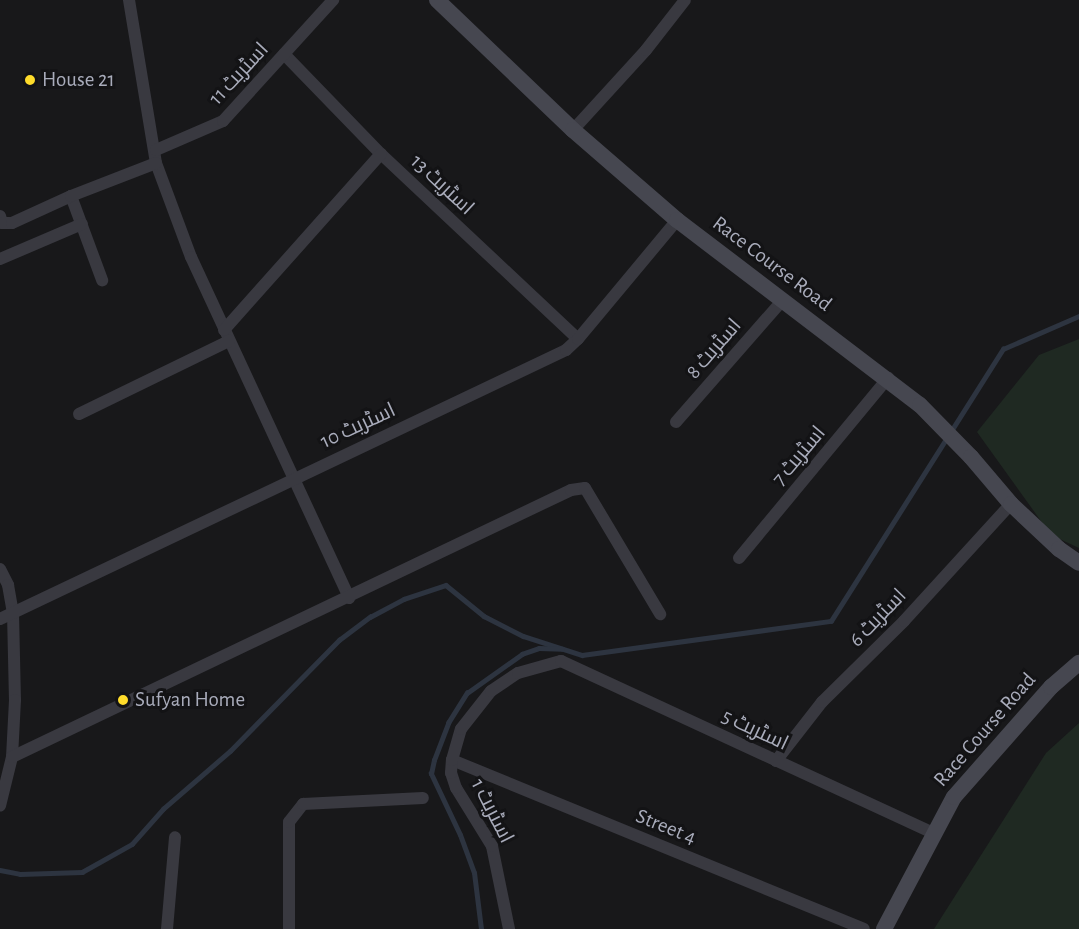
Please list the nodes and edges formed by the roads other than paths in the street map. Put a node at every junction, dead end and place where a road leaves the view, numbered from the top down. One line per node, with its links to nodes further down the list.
1 (129, 0): 7 (street)
2 (333, 0): 5 (street, اسٹریٹ 11)
3 (436, 0): 6 (street, Race Course Road)
4 (685, 0): 6 (street)
5 (284, 54): 7 (street, اسٹریٹ 11); 8 (street, اسٹریٹ 13)
6 (573, 130): 12 (street, Race Course Road)
7 (156, 150): 9 (street)
8 (381, 154): 17 (street); 18 (street, اسٹریٹ 13)
9 (156, 163): 10 (street); 17 (street)
10 (71, 196): 11 (street); 13 (street)
11 (0, 216)
12 (678, 220): 16 (street, Race Course Road); 18 (street, اسٹریٹ 10)
13 (82, 224): 14 (street); 15 (street)
14 (0, 259)
15 (102, 280)
16 (782, 301): 19 (street, Race Course Road); 21 (street, اسٹریٹ 8)
17 (226, 335): 20 (street); 22 (street)
18 (578, 339): 22 (street, اسٹریٹ 10)
19 (888, 378): 23 (street, Race Course Road); 24 (street, اسٹریٹ 7)
20 (80, 414)
21 (676, 423)
22 (292, 478): 27 (street); 28 (street, اسٹریٹ 10)
23 (1011, 504): 25 (street, Race Course Road); 35 (street, اسٹریٹ 6)
24 (739, 558)
25 (1079, 563)
26 (0, 569): 28 (street)
27 (349, 597): 29 (street); 33 (street)
28 (13, 613): 30 (street, اسٹریٹ 10); 33 (street)
29 (660, 614)
30 (0, 619)
31 (561, 661): 34 (street, اسٹریٹ 1); 35 (street, اسٹریٹ 5)
32 (1079, 663): 38 (street, Race Course Road)
33 (12, 757): 37 (street)
34 (452, 760): 42 (street, اسٹریٹ 1); 43 (street, Street 4)
35 (776, 761): 38 (street, اسٹریٹ 5)
36 (423, 798): 41 (street)
37 (0, 806)
38 (933, 833): 44 (street, Race Course Road)
39 (175, 837): 40 (street)
40 (167, 929)
41 (289, 929)
42 (509, 929)
43 (864, 929)
44 (884, 929)

